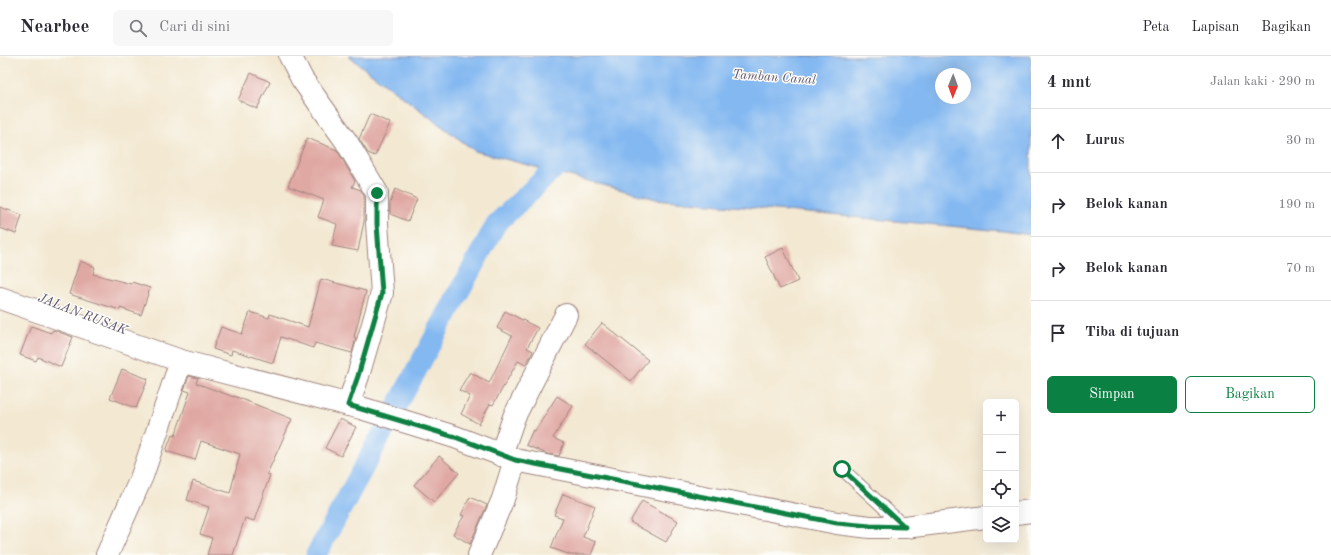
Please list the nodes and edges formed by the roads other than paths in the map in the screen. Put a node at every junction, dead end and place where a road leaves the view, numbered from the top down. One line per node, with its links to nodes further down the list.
1 (290, 56): 5 (street)
2 (0, 298): 4 (street)
3 (566, 315): 6 (street)
4 (181, 361): 5 (street); 12 (street)
5 (354, 406): 6 (street)
6 (508, 458): 11 (street); 13 (street)
7 (842, 469): 11 (lane)
8 (1031, 511): 9 (street)
9 (1019, 513)
10 (983, 517): 11 (street)
11 (905, 527)
12 (107, 555)
13 (478, 555)

